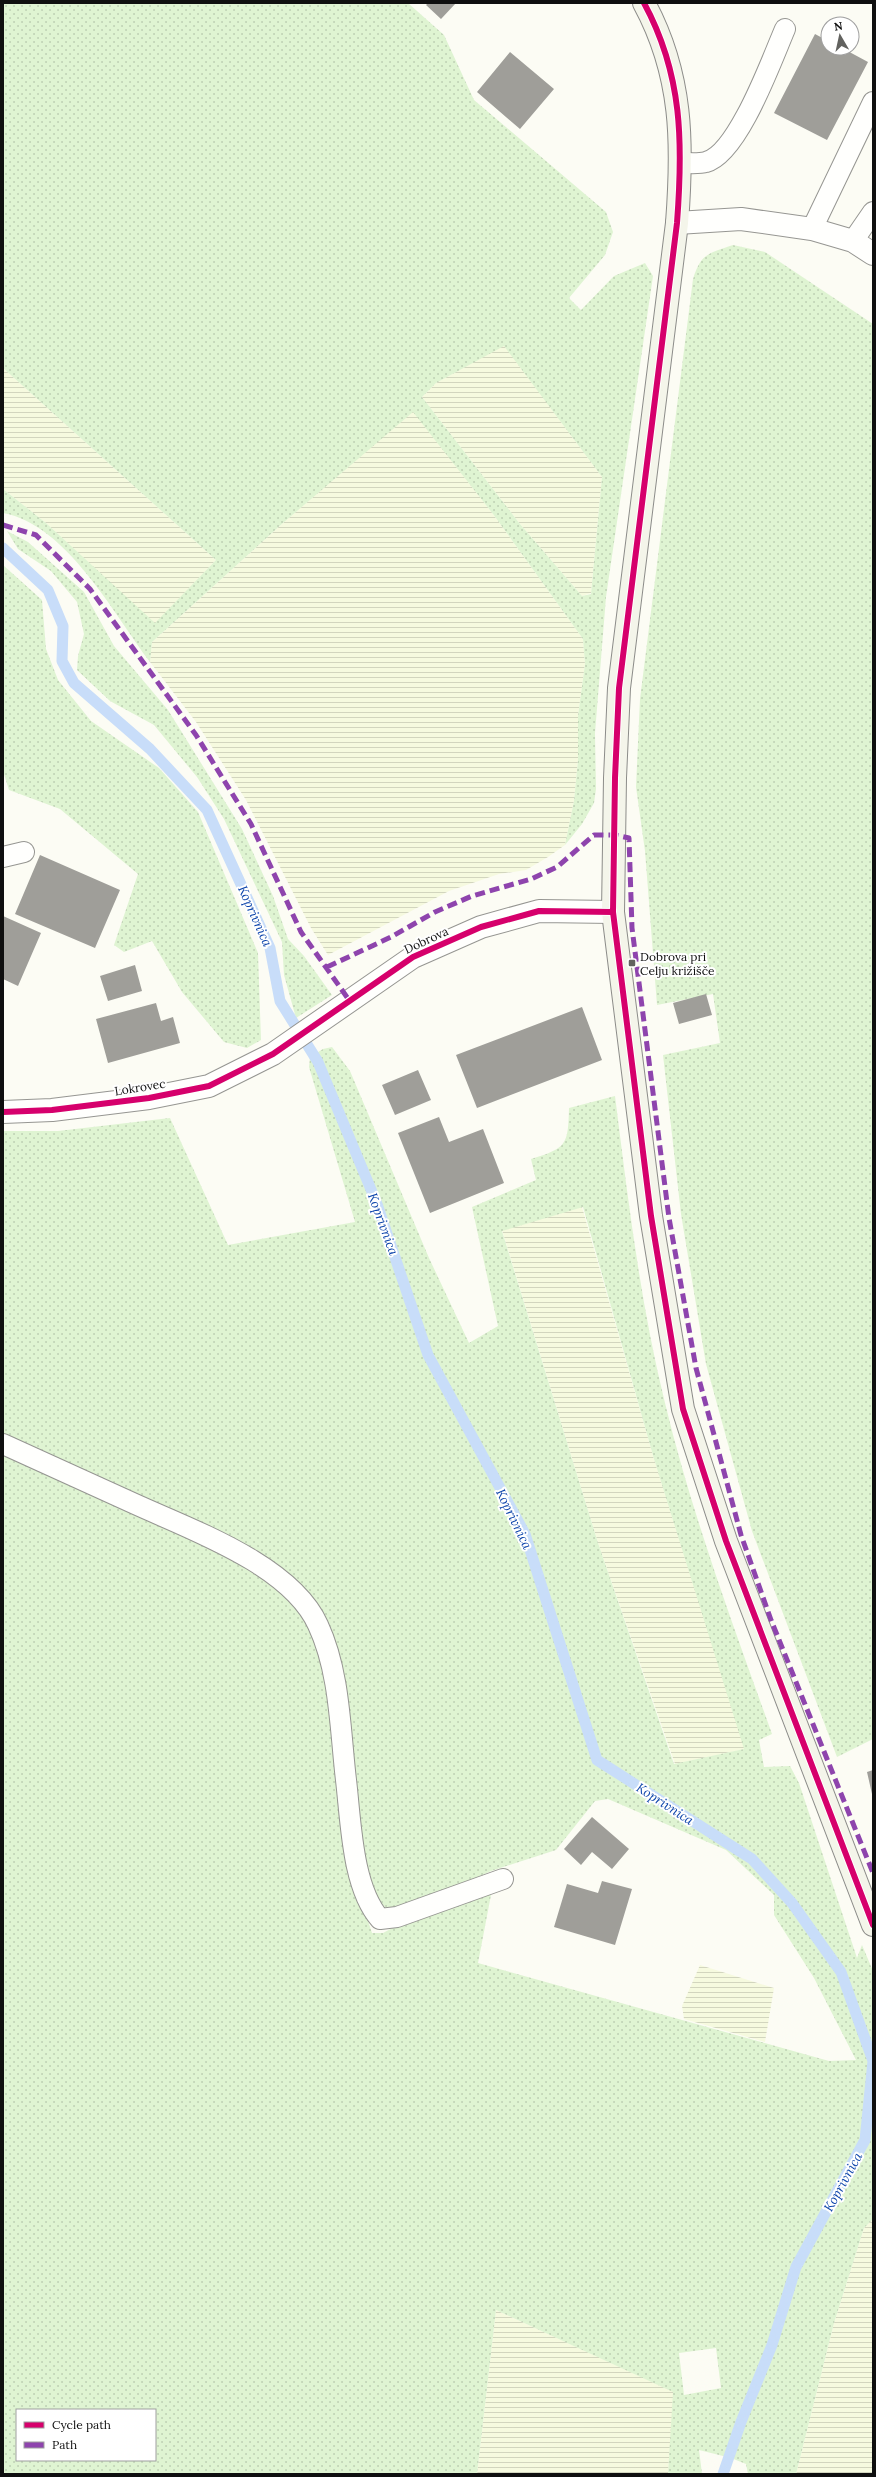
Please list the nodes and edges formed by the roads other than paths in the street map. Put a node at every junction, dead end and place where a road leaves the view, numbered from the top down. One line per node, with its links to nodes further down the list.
1 (644, 3): 4 (street)
2 (785, 29): 4 (lane)
3 (873, 102): 7 (lane)
4 (682, 163): 6 (street)
5 (873, 212): 8 (lane)
6 (677, 223): 7 (street); 12 (street)
7 (812, 229): 8 (street)
8 (853, 241): 9 (street)
9 (873, 254)
10 (24, 852): 11 (lane)
11 (3, 857)
12 (613, 912): 13 (street, Dobrova); 17 (street)
13 (273, 1054): 14 (street, Lokrovec)
14 (3, 1112)
15 (3, 1444): 16 (lane)
16 (503, 1879)
17 (873, 1925)

